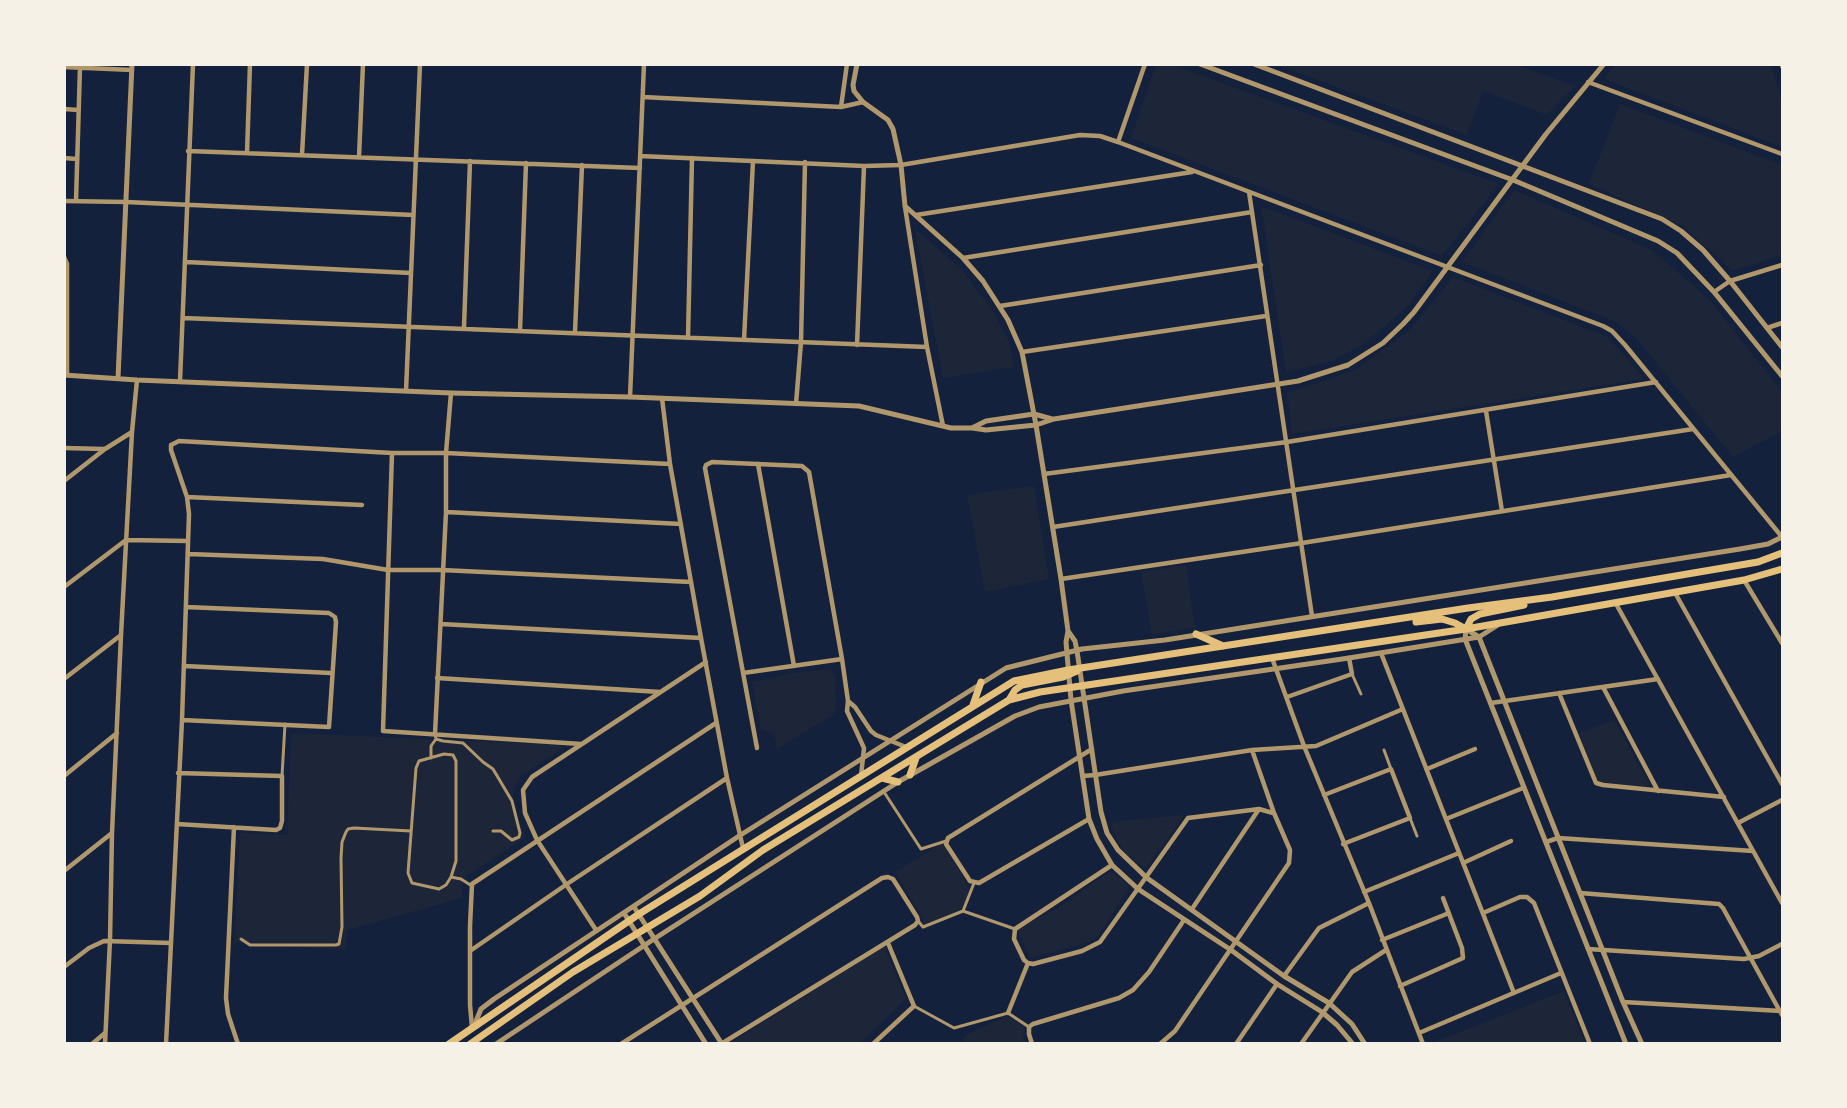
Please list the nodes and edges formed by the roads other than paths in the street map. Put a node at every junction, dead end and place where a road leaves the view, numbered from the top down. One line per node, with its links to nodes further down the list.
1 (193, 64): 25 (street)
2 (250, 64): 26 (street)
3 (307, 64): 28 (street)
4 (363, 64): 30 (street)
5 (420, 64): 34 (street)
6 (644, 64): 19 (street)
7 (847, 64): 21 (street)
8 (857, 64): 20 (street)
9 (1145, 64): 24 (street)
10 (1200, 64): 17 (street)
11 (1226, 64): 17 (street)
12 (1254, 64): 42 (street)
13 (1604, 64): 18 (street)
14 (64, 67): 16 (street)
15 (132, 67): 16 (street); 49 (street)
16 (80, 68): 23 (street)
17 (1223, 73): 45 (street)
18 (1588, 82): 27 (street); 42 (street)
19 (643, 97): 21 (street); 29 (street)
20 (863, 102): 21 (street); 40 (street)
21 (841, 107)
22 (64, 109): 23 (street)
23 (78, 110): 33 (street)
24 (1118, 142): 40 (street); 44 (street)
25 (188, 151): 26 (street); 50 (street)
26 (247, 153): 28 (street)
27 (1782, 154)
28 (302, 155): 30 (street)
29 (640, 156): 32 (street); 43 (street)
30 (359, 157): 34 (street)
31 (64, 158): 33 (street)
32 (692, 158): 35 (street); 74 (street)
33 (77, 159): 48 (street)
34 (416, 159): 36 (street); 54 (street)
35 (753, 160): 37 (street); 75 (street)
36 (470, 161): 38 (street); 69 (street)
37 (805, 162): 41 (street); 76 (street)
38 (526, 163): 39 (street); 71 (street)
39 (582, 165): 43 (street); 72 (street)
40 (900, 165): 41 (street); 51 (street)
41 (864, 166): 77 (street)
42 (1522, 166): 45 (street); 62 (street)
43 (640, 168): 73 (street)
44 (1193, 172): 46 (street); 53 (street)
45 (1513, 180): 60 (street); 63 (street)
46 (1249, 192): 52 (street); 60 (street)
47 (64, 201): 48 (street)
48 (76, 201): 49 (street)
49 (126, 202): 50 (street); 83 (street)
50 (188, 205): 54 (street); 57 (street)
51 (905, 206): 53 (street); 79 (street)
52 (1252, 212): 56 (street); 59 (street)
53 (916, 214): 56 (street)
54 (413, 215): 61 (street)
55 (64, 257): 81 (street)
56 (963, 258): 64 (street)
57 (186, 262): 61 (street); 66 (street)
58 (1782, 265): 62 (street)
59 (1261, 266): 64 (street); 65 (street)
60 (1447, 267): 86 (street); 87 (street)
61 (411, 273): 68 (street)
62 (1730, 281): 63 (street); 70 (street)
63 (1714, 292): 82 (street)
64 (1000, 306): 80 (street)
65 (1266, 316): 80 (street); 87 (street)
66 (183, 318): 68 (street); 85 (street)
67 (1782, 323): 70 (street)
68 (409, 327): 69 (street); 88 (street)
69 (464, 327): 71 (street)
70 (1767, 328): 78 (street)
71 (520, 330): 72 (street)
72 (575, 332): 73 (street)
73 (633, 335): 74 (street); 90 (street)
74 (688, 338): 75 (street)
75 (744, 340): 76 (street)
76 (801, 342): 77 (street); 92 (street)
77 (857, 345): 79 (street)
78 (1782, 346)
79 (927, 347): 97 (street)
80 (1022, 352): 94 (street)
81 (66, 375): 83 (street)
82 (1782, 376)
83 (118, 378): 84 (street)
84 (137, 380): 85 (street); 100 (street)
85 (180, 381): 88 (street)
86 (1656, 382): 93 (street); 99 (street)
87 (1278, 385): 95 (street); 101 (street)
88 (406, 390): 89 (street)
89 (451, 393): 90 (street); 105 (street)
90 (630, 397): 91 (street)
91 (662, 398): 92 (street); 107 (street)
92 (796, 404): 97 (street)
93 (1486, 411): 101 (street); 106 (street)
94 (1034, 414): 95 (street); 96 (street); 98 (street)
95 (1054, 419): 96 (street)
96 (1036, 425): 98 (street); 109 (street)
97 (943, 426): 98 (street)
98 (972, 428)
99 (1693, 429): 106 (street); 110 (street)
100 (132, 432): 103 (street); 120 (street)
101 (1287, 441): 109 (street); 112 (street)
102 (64, 448): 103 (street)
103 (105, 449): 111 (street)
104 (392, 453): 105 (street); 113 (street); 126 (street)
105 (446, 453): 107 (street); 116 (street)
106 (1494, 460): 112 (street); 115 (street)
107 (670, 464): 117 (street)
108 (758, 464): 154 (street); 157 (street); 161 (street)
109 (1044, 474): 118 (street)
110 (1731, 475): 115 (street); 119 (street)
111 (64, 481)
112 (1295, 491): 118 (street); 122 (street)
113 (187, 498): 114 (street); 121 (street)
114 (362, 505)
115 (1502, 511): 122 (street)
116 (446, 512): 117 (street); 127 (street)
117 (681, 524): 130 (street)
118 (1053, 527): 128 (street)
119 (1782, 537): 136 (street)
120 (126, 540): 121 (street); 131 (street); 142 (street)
121 (188, 541): 124 (street)
122 (1302, 543): 128 (street); 136 (street)
123 (1782, 553): 133 (main road)
124 (188, 554): 126 (street); 135 (street)
125 (1782, 569): 129 (main road)
126 (388, 570): 127 (street); 187 (street)
127 (442, 570): 130 (street); 138 (street)
128 (1061, 579): 141 (street)
129 (1744, 580): 132 (main road); 147 (street)
130 (691, 582): 145 (street)
131 (64, 587)
132 (1674, 591): 134 (main road); 213 (street)
133 (1552, 597): 139 (main road); 140 (main road)
134 (1615, 602): 137 (main road); 166 (street)
135 (186, 607): 156 (street); 160 (street)
136 (1312, 616): 143 (street)
137 (1502, 622): 140 (main road); 144 (street)
138 (441, 624): 145 (street); 164 (street)
139 (1379, 624): 140 (main road); 148 (main road)
140 (1466, 629): 144 (street); 146 (street); 152 (main road)
141 (1068, 631): 149 (street); 150 (street)
142 (120, 634): 165 (street); 186 (street)
143 (1196, 634): 148 (main road); 149 (street)
144 (1479, 637): 146 (street); 179 (street)
145 (701, 638): 155 (street)
146 (1465, 639): 151 (street); 180 (street)
147 (1782, 643)
148 (1223, 646): 158 (main road)
149 (1077, 651): 150 (street); 158 (street)
150 (1067, 652): 162 (street); 167 (street)
151 (1381, 654): 153 (street); 182 (street)
152 (1272, 658): 159 (street); 168 (main road)
153 (1349, 658): 159 (street); 163 (street)
154 (842, 659): 157 (street); 178 (street)
155 (706, 662): 171 (street); 184 (street)
156 (184, 666): 160 (street); 183 (street)
157 (794, 666): 161 (street)
158 (1080, 669): 162 (main road); 168 (street)
159 (1275, 669): 174 (street); 175 (street)
160 (331, 673): 185 (street)
161 (743, 673): 192 (street)
162 (1069, 673): 170 (street); 176 (main road); 181 (main road)
163 (1352, 674): 173 (street); 174 (street)
164 (437, 678): 171 (street); 187 (street)
165 (64, 679)
166 (1658, 679): 169 (street); 218 (street)
167 (981, 682): 181 (main road); 188 (street)
168 (1082, 686): 170 (main road); 175 (street)
169 (1603, 687): 172 (street); 215 (street)
170 (1070, 688): 176 (main road); 177 (street)
171 (660, 692): 189 (street)
172 (1558, 693): 179 (street); 215 (street)
173 (1361, 694)
174 (1287, 697): 190 (street)
175 (1084, 698): 177 (street); 193 (street)
176 (1009, 700): 200 (main road)
177 (1071, 700): 198 (street); 204 (street)
178 (848, 701): 188 (street); 197 (street)
179 (1504, 701): 180 (street); 233 (street)
180 (1491, 703): 214 (street)
181 (973, 705): 191 (main road)
182 (1403, 709): 190 (street); 202 (street)
183 (182, 720): 185 (street); 203 (street)
184 (716, 723): 210 (street); 234 (street)
185 (285, 724): 207 (street)
186 (117, 733): 206 (street); 230 (street)
187 (436, 737): 189 (street); 199 (street); 229 (street)
188 (890, 740): 191 (street); 197 (street)
189 (581, 744): 234 (street)
190 (1304, 746): 195 (street); 217 (street)
191 (906, 747): 208 (main road)
192 (758, 748)
193 (1092, 749): 198 (street); 205 (street)
194 (1475, 749): 202 (street)
195 (1252, 750): 205 (street); 221 (street)
196 (1384, 750): 201 (street)
197 (865, 756): 208 (street); 231 (street)
198 (1080, 756): 209 (street); 235 (street)
199 (431, 758): 228 (street); 245 (street)
200 (916, 758): 204 (main road); 211 (main road)
201 (1391, 769): 217 (street); 222 (street)
202 (1427, 769): 224 (street)
203 (178, 772): 207 (street); 226 (street)
204 (910, 775): 212 (street)
205 (1095, 775): 209 (street); 246 (street)
206 (64, 776)
207 (282, 776): 227 (street)
208 (861, 776): 239 (main road)
209 (1083, 776): 223 (street)
210 (727, 778): 231 (street); 248 (street)
211 (882, 778): 212 (main road); 266 (main road)
212 (898, 782): 216 (street)
213 (1782, 784)
214 (1523, 788): 224 (street); 237 (street)
215 (1659, 791): 218 (street)
216 (884, 792): 235 (street); 271 (street)
217 (1324, 795): 238 (street)
218 (1724, 796): 225 (street)
219 (1782, 800): 225 (street)
220 (1259, 809): 221 (street); 246 (street); 257 (street)
221 (1274, 813): 274 (street)
222 (1410, 818): 232 (street); 238 (street)
223 (1089, 819): 243 (street); 247 (street)
224 (1446, 819): 241 (street)
225 (1738, 823): 240 (street)
226 (177, 824): 227 (street); 275 (street)
227 (234, 827): 304 (street)
228 (411, 831): 245 (street); 270 (street)
229 (493, 831)
230 (112, 833): 244 (street); 272 (street)
231 (739, 836): 239 (street); 256 (street)
232 (1417, 836)
233 (1558, 838): 237 (street); 240 (street); 252 (street)
234 (537, 840): 248 (street); 249 (street)
235 (946, 841): 247 (street)
236 (1511, 841): 242 (street)
237 (1546, 842): 279 (street)
238 (1343, 844): 251 (street)
239 (743, 848): 262 (main road)
240 (1753, 851): 255 (street)
241 (1459, 853): 242 (street); 251 (street)
242 (1463, 863): 261 (street)
243 (1112, 865): 250 (street); 267 (street)
244 (64, 871)
245 (451, 877): 249 (street)
246 (1147, 878): 250 (street); 257 (street)
247 (974, 883): 258 (street)
248 (567, 884): 268 (street); 283 (street)
249 (472, 885): 283 (street)
250 (1138, 889): 263 (street); 285 (street)
251 (1364, 892): 254 (street)
252 (1580, 893): 280 (street); 284 (street)
253 (1443, 898): 260 (street)
254 (1369, 903): 273 (street); 288 (street)
255 (1782, 903)
256 (634, 907): 259 (street); 262 (street)
257 (1192, 909): 274 (street)
258 (963, 911): 265 (street); 267 (street)
259 (624, 913): 264 (street); 268 (street)
260 (1449, 913): 273 (street); 290 (street)
261 (1483, 913): 287 (street); 291 (street)
262 (639, 914): 264 (main road); 266 (street)
263 (1184, 920): 281 (street); 301 (street)
264 (629, 921): 269 (street); 300 (main road)
265 (918, 921): 276 (street); 292 (street)
266 (648, 928): 269 (main road); 271 (street)
267 (1015, 929): 285 (street)
268 (596, 930): 300 (street)
269 (637, 934): 278 (street); 310 (main road)
270 (241, 939)
271 (654, 939): 278 (street); 292 (street)
272 (110, 940): 275 (street); 286 (street); 302 (street)
273 (1382, 940): 282 (street)
274 (1237, 941): 281 (street); 288 (street)
275 (171, 943): 308 (street)
276 (888, 943): 296 (street); 305 (street)
277 (1782, 944): 284 (street)
278 (645, 945): 295 (street); 311 (street)
279 (1588, 949): 280 (street); 323 (street)
280 (1603, 949): 284 (street); 293 (street)
281 (1231, 950): 289 (street); 316 (street)
282 (1386, 950): 290 (street); 294 (street)
283 (470, 951): 300 (street)
284 (1751, 958): 299 (street)
285 (1028, 963): 298 (street)
286 (64, 967)
287 (1561, 973): 291 (street); 322 (street)
288 (1284, 976): 294 (street)
289 (1277, 984): 297 (street); 317 (street)
290 (1400, 986): 303 (street)
291 (1514, 993): 303 (street)
292 (691, 998): 295 (street); 305 (street)
293 (1623, 1002): 299 (street); 324 (street)
294 (1329, 1003): 297 (street); 320 (street)
295 (681, 1004): 312 (street); 313 (street)
296 (914, 1006): 298 (street); 314 (street)
297 (1322, 1012): 318 (street); 319 (street)
298 (1008, 1013): 301 (street)
299 (1781, 1013)
300 (473, 1026): 309 (main road)
301 (1029, 1028): 315 (street)
302 (105, 1033): 306 (street); 307 (street)
303 (1419, 1033): 321 (street)
304 (236, 1043)
305 (722, 1043)
306 (92, 1044)
307 (105, 1044)
308 (166, 1044)
309 (449, 1044)
310 (470, 1044)
311 (496, 1044)
312 (621, 1044)
313 (706, 1044)
314 (873, 1044)
315 (1032, 1044)
316 (1160, 1044)
317 (1236, 1044)
318 (1301, 1044)
319 (1353, 1044)
320 (1365, 1044)
321 (1423, 1044)
322 (1590, 1044)
323 (1626, 1044)
324 (1642, 1044)

